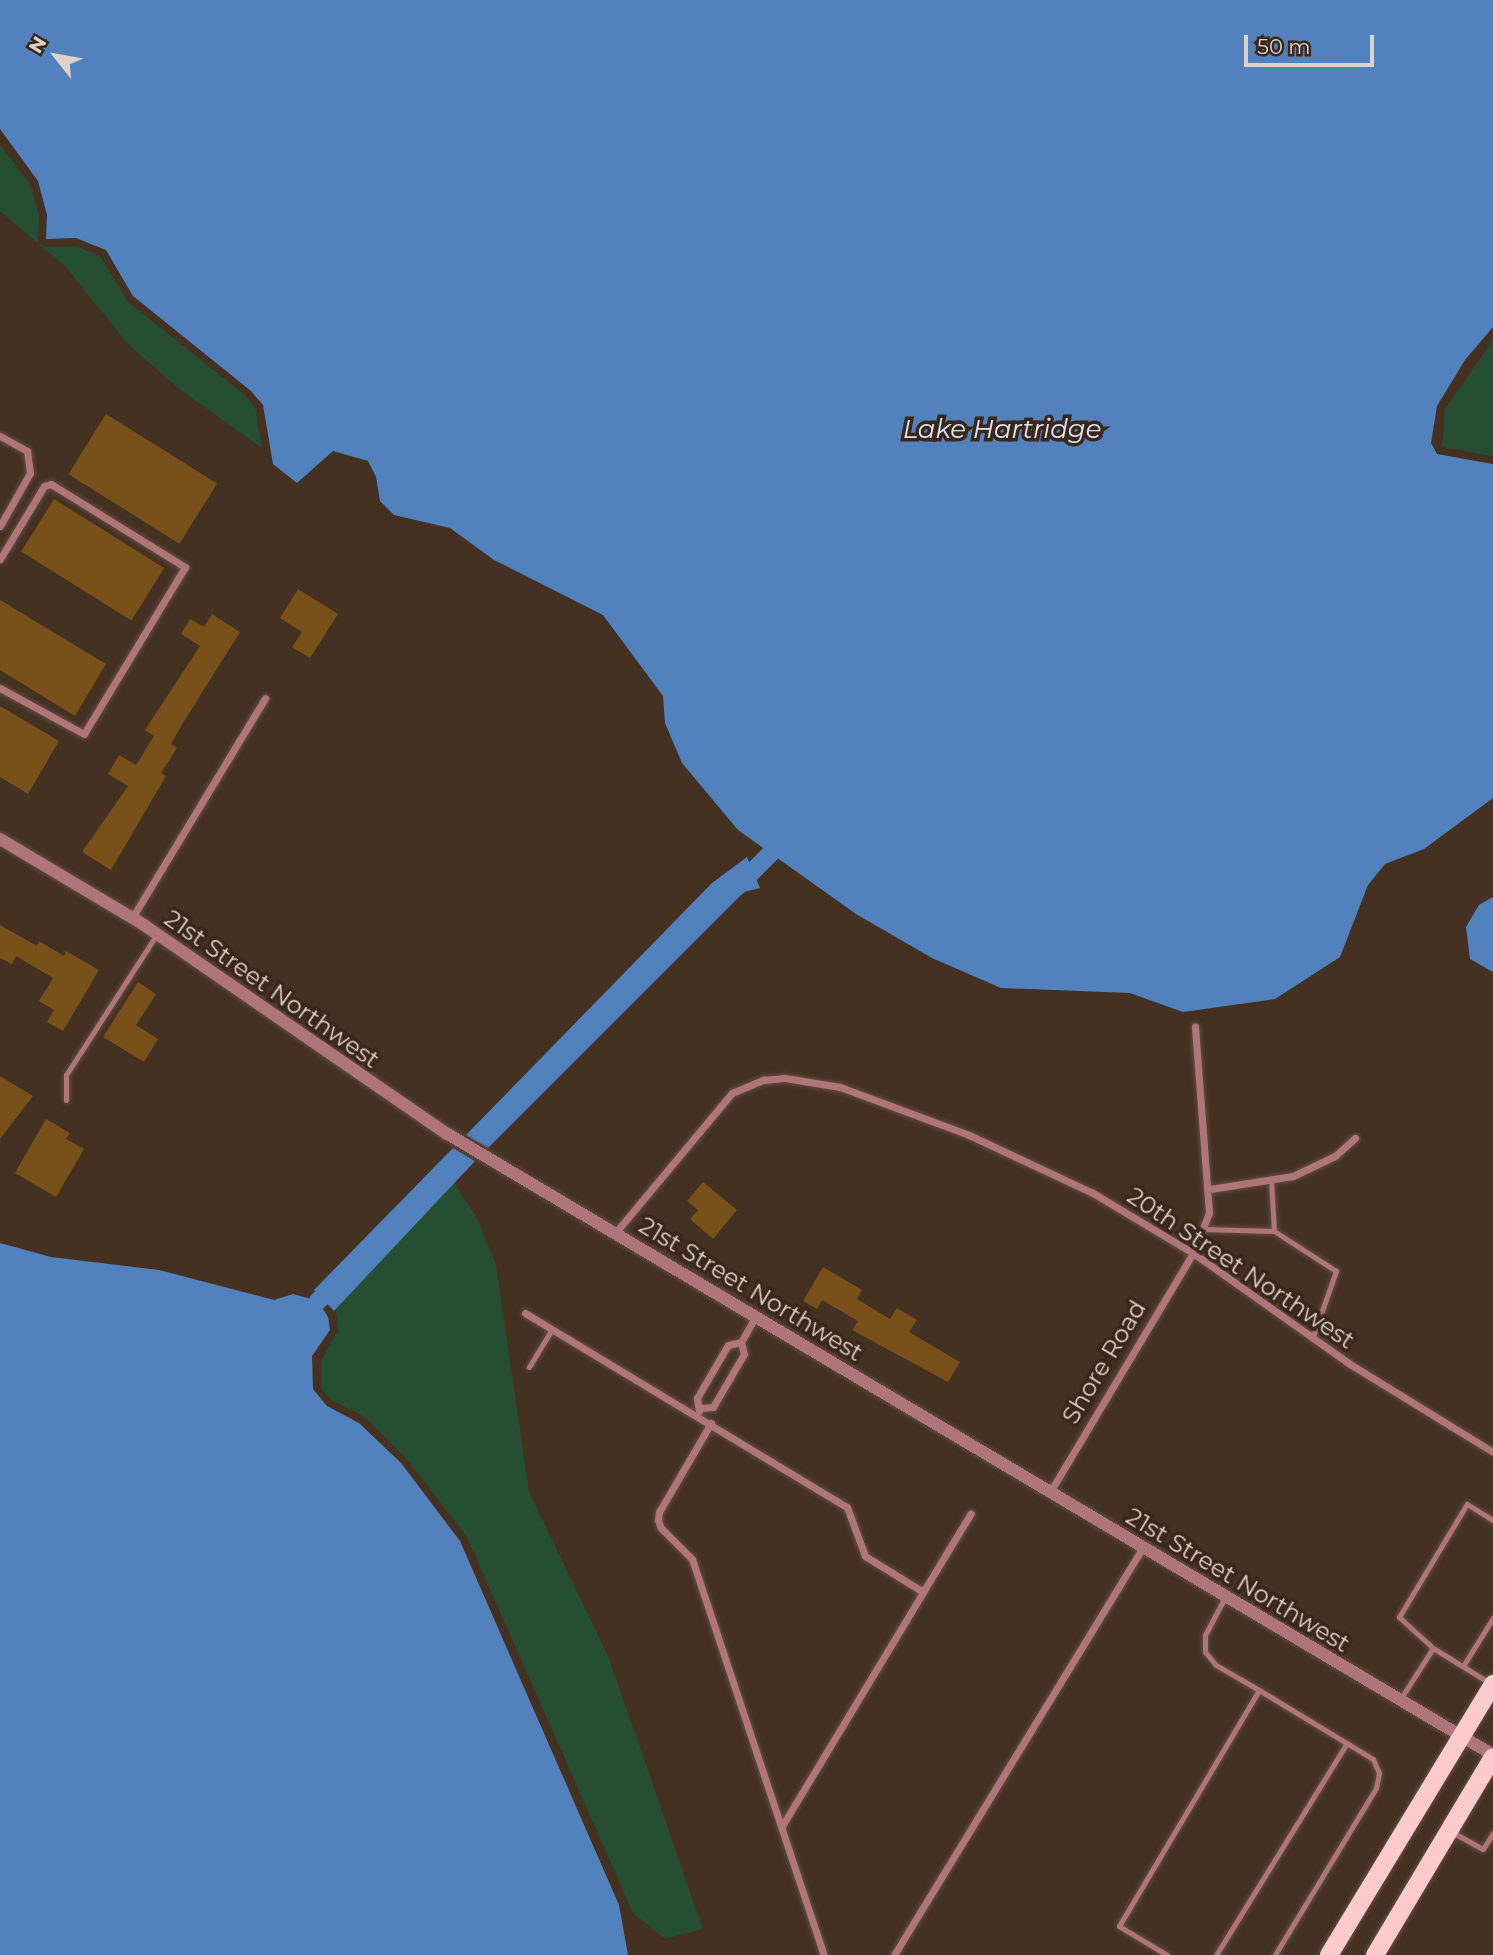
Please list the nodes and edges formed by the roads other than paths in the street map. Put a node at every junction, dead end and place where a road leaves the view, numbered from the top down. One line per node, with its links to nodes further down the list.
1 (0, 436): 2 (street)
2 (0, 526)
3 (0, 559): 4 (street)
4 (0, 688)
5 (265, 698): 7 (street)
6 (0, 839): 7 (street, 21st Street Northwest)
7 (132, 918): 8 (street, 21st Street Northwest)
8 (157, 934): 10 (lane); 16 (street, 21st Street Northwest)
9 (1195, 1027): 13 (street, Shore Road)
10 (65, 1100)
11 (1355, 1138): 12 (street)
12 (1271, 1179): 13 (street); 15 (lane)
13 (1210, 1189): 14 (street, Shore Road)
14 (1203, 1229): 15 (lane); 17 (street, Shore Road)
15 (1274, 1231): 21 (lane)
16 (616, 1232): 17 (street, 20th Street Northwest); 19 (street, 21st Street Northwest)
17 (1193, 1252): 21 (street, 20th Street Northwest); 29 (street, Shore Road)
18 (525, 1313): 20 (street)
19 (756, 1316): 22 (street); 29 (street, 21st Street Northwest)
20 (552, 1329): 25 (lane); 26 (street)
21 (1312, 1339): 28 (street, 20th Street Northwest)
22 (741, 1342): 23 (street); 24 (street)
23 (723, 1355): 24 (street); 26 (street)
24 (738, 1364): 26 (street)
25 (529, 1367)
26 (699, 1411): 27 (street)
27 (711, 1423): 33 (street); 44 (street)
28 (1493, 1452)
29 (1050, 1492): 32 (street, 21st Street Northwest)
30 (971, 1513): 33 (street)
31 (1493, 1520): 36 (lane)
32 (1142, 1548): 34 (street, 21st Street Northwest); 48 (street)
33 (923, 1592): 44 (street)
34 (1225, 1597): 39 (lane); 40 (street, 21st Street Northwest)
35 (1493, 1618): 37 (lane)
36 (1433, 1648): 37 (lane); 40 (lane)
37 (1463, 1666): 38 (lane)
38 (1493, 1684): 41 (main road)
39 (1259, 1690): 42 (lane); 49 (lane)
40 (1399, 1701): 41 (street, 21st Street Northwest)
41 (1462, 1736): 43 (street, 21st Street Northwest); 52 (main road)
42 (1347, 1743): 50 (lane); 51 (lane)
43 (1493, 1756): 45 (main road)
44 (782, 1826): 47 (street)
45 (1449, 1830): 46 (lane); 53 (main road)
46 (1493, 1833)
47 (824, 1955)
48 (894, 1955)
49 (1167, 1955)
50 (1216, 1955)
51 (1275, 1955)
52 (1329, 1955)
53 (1375, 1955)

